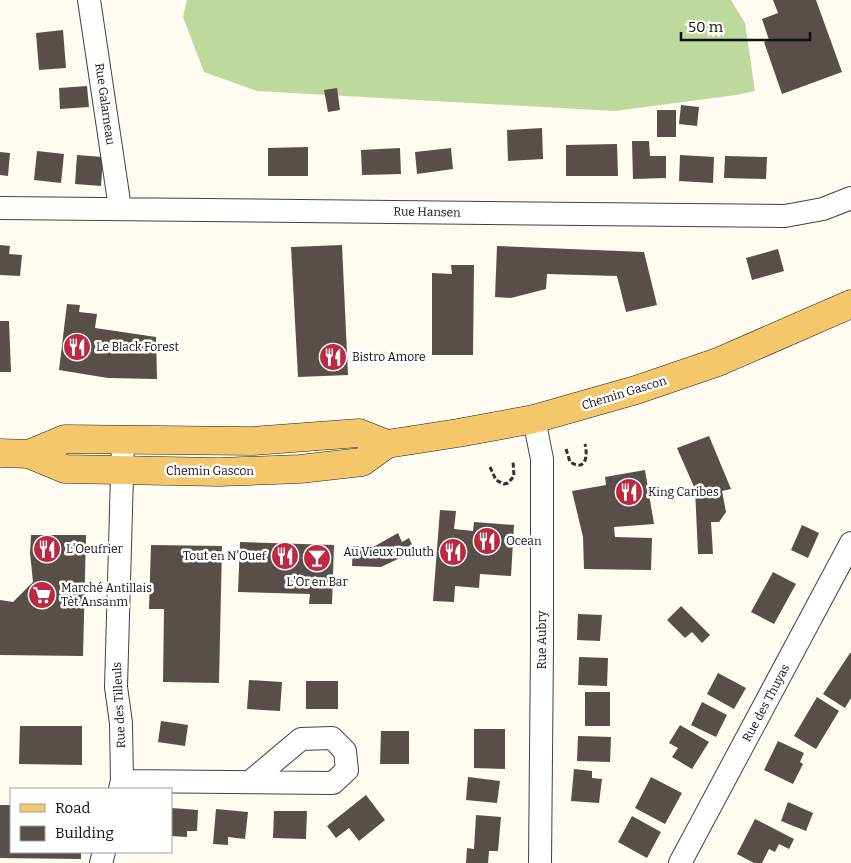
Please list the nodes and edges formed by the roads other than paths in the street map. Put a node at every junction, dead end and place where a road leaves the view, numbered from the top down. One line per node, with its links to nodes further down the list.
1 (89, 0): 4 (street, Rue Galarneau)
2 (851, 198): 4 (street, Rue Hansen)
3 (0, 208): 4 (street, Rue Hansen)
4 (120, 208)
5 (851, 304): 6 (main road, Chemin Gascon)
6 (534, 419): 8 (main road, Chemin Gascon); 15 (street, Rue Aubry)
7 (123, 440): 8 (main road, Chemin Gascon); 10 (main road, Chemin Gascon); 11 (street, Rue des Tilleuls)
8 (387, 444): 11 (main road, Chemin Gascon)
9 (0, 453): 10 (main road, Chemin Gascon)
10 (30, 454): 11 (main road, Chemin Gascon)
11 (122, 471): 14 (street, Rue des Tilleuls)
12 (851, 543): 16 (street, Rue des Thuyas)
13 (252, 781): 14 (street)
14 (121, 785)
15 (540, 863)
16 (680, 863)

